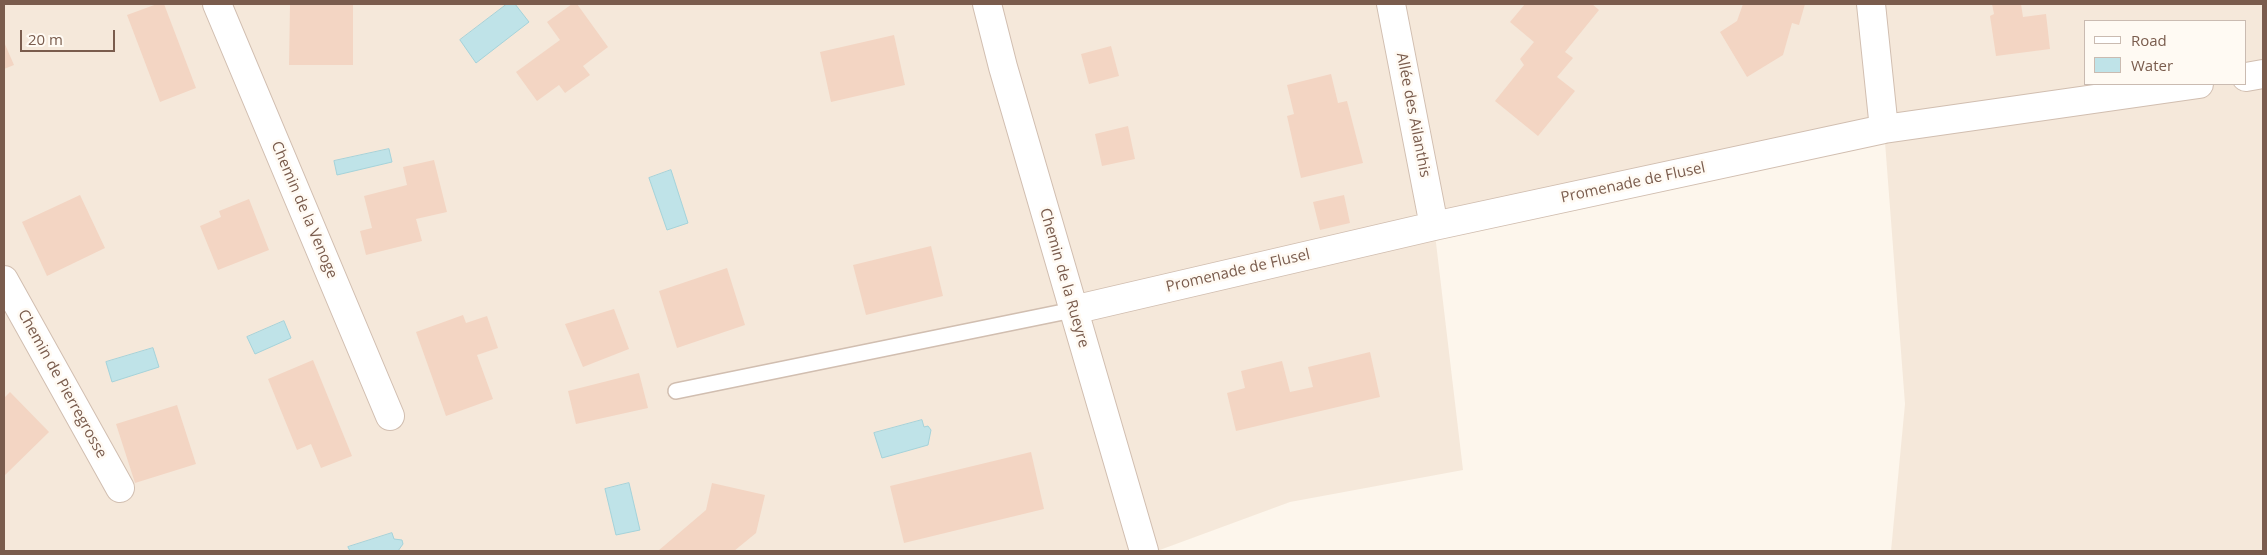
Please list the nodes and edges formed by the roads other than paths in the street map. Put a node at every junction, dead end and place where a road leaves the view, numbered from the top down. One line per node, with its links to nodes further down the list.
1 (217, 4): 13 (street, Chemin de la Venoge)
2 (987, 4): 11 (street, Chemin de la Rueyre)
3 (1391, 4): 9 (street, Allée des Ailanthis)
4 (1871, 4): 8 (street)
5 (2263, 74): 6 (street)
6 (2247, 77)
7 (2192, 85): 8 (street, Promenade de Flusel)
8 (1884, 129): 9 (street, Promenade de Flusel)
9 (1434, 226): 11 (street, Promenade de Flusel)
10 (4, 280): 14 (street, Chemin de Pierregrosse)
11 (1074, 310): 12 (lane); 15 (street, Chemin de la Rueyre)
12 (676, 391)
13 (390, 416)
14 (120, 488)
15 (1144, 551)

